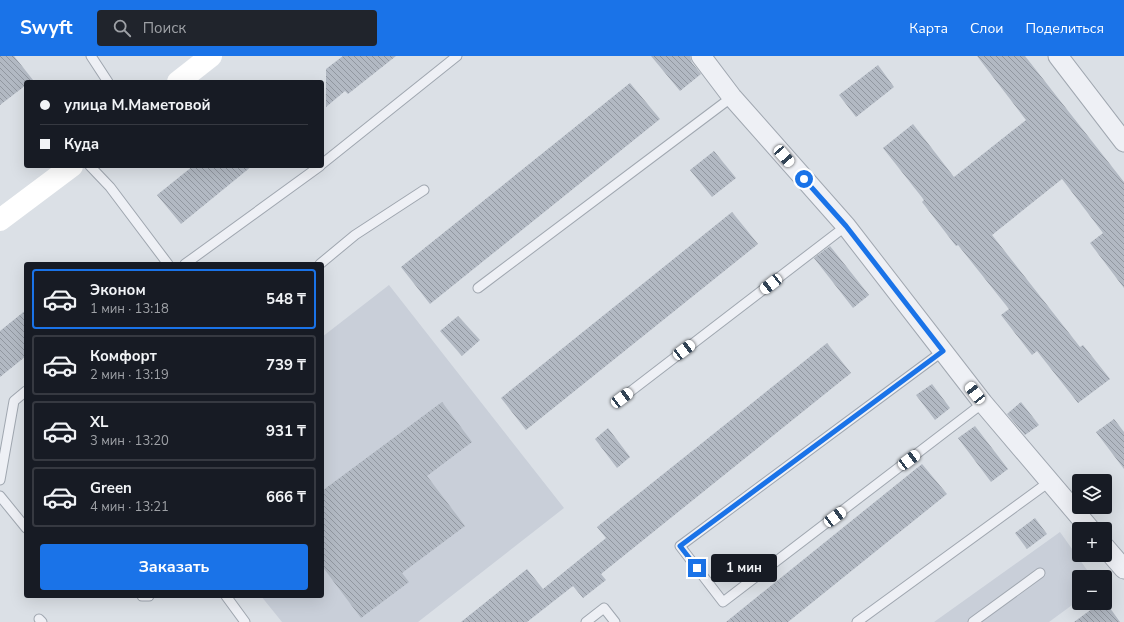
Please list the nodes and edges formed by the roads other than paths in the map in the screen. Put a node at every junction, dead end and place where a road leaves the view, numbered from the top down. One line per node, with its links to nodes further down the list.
1 (91, 56): 6 (lane)
2 (211, 56): 7 (main road)
3 (457, 56): 10 (lane)
4 (701, 56): 8 (street)
5 (1058, 56): 9 (street)
6 (107, 80)
7 (181, 80)
8 (732, 97): 16 (street); 20 (lane)
9 (1124, 142)
10 (324, 162)
11 (69, 168): 15 (main road)
12 (92, 168): 17 (lane)
13 (317, 168): 18 (lane)
14 (424, 190): 19 (lane)
15 (0, 220)
16 (846, 226): 21 (street); 23 (lane)
17 (166, 262)
18 (188, 262)
19 (322, 262)
20 (478, 288)
21 (943, 351): 24 (street); 24 (lane)
22 (24, 393): 25 (lane)
23 (622, 398)
24 (983, 403): 26 (street)
25 (0, 480)
26 (1049, 482): 28 (street); 37 (lane)
27 (0, 496): 29 (lane)
28 (1084, 522)
29 (24, 526)
30 (1112, 555): 31 (street)
31 (1124, 569)
32 (1040, 573): 38 (lane)
33 (227, 598): 34 (lane)
34 (245, 622)
35 (586, 622): 36 (lane)
36 (615, 622)
37 (857, 622)
38 (973, 622)

